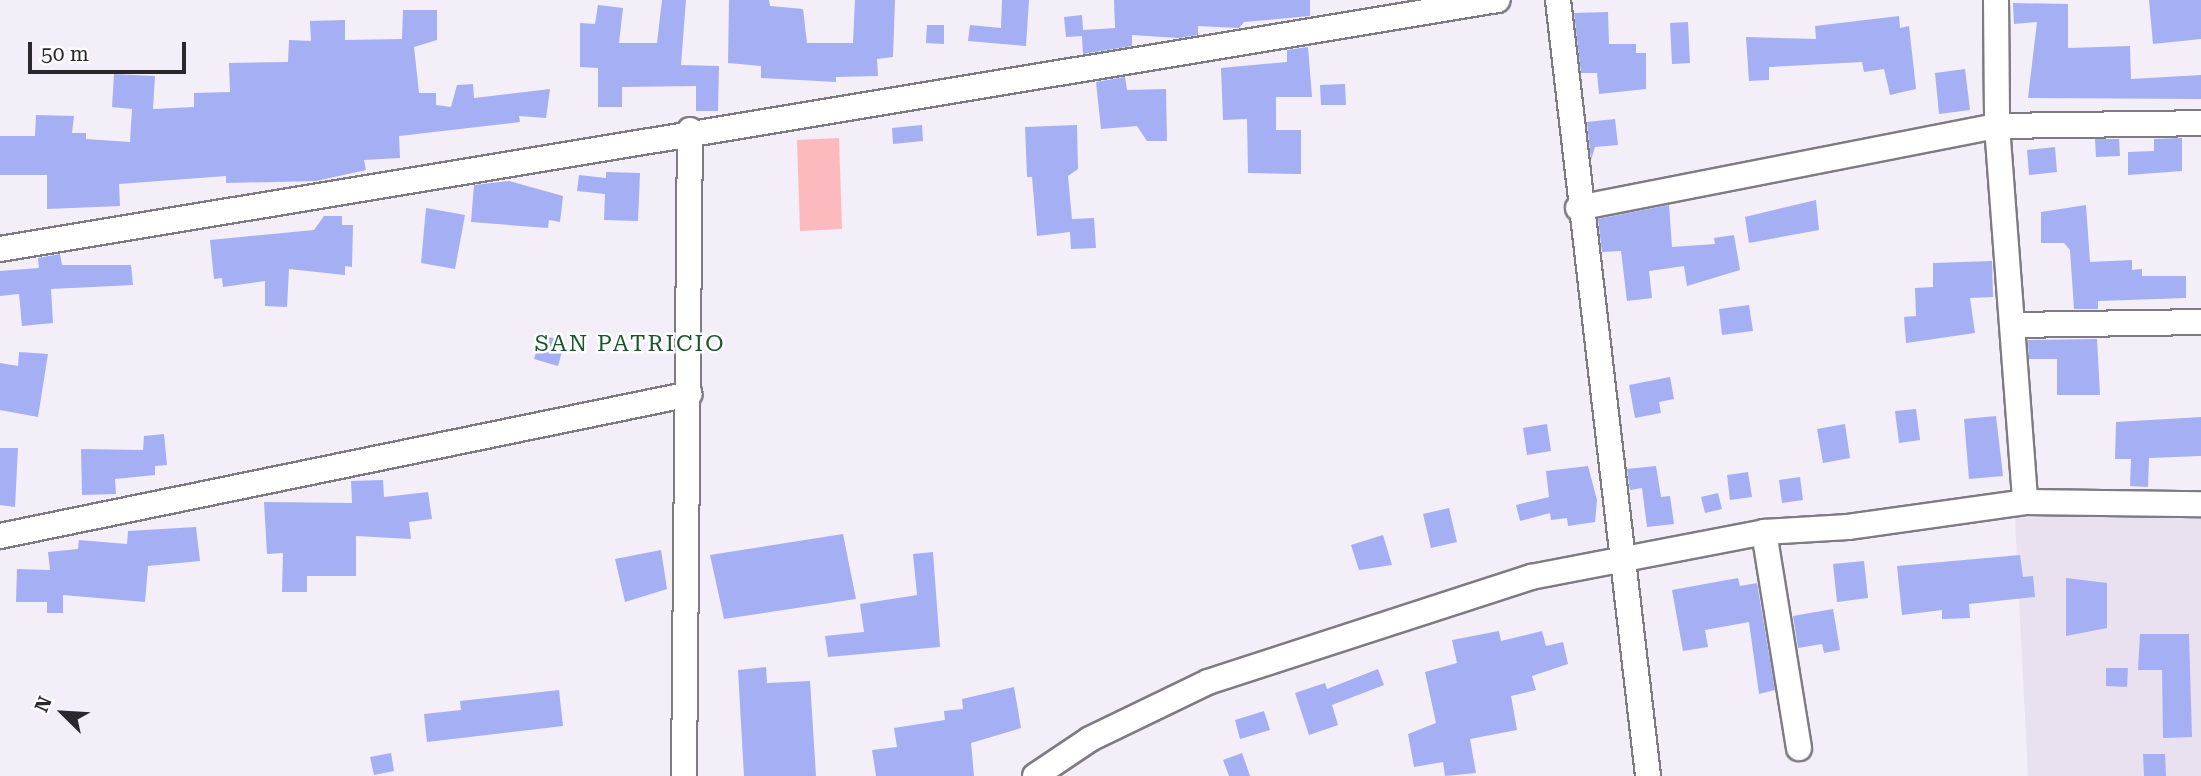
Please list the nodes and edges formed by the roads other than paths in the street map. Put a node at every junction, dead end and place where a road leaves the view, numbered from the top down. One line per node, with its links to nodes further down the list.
1 (1497, 0): 6 (street)
2 (1558, 0): 7 (street)
3 (1996, 0): 5 (street)
4 (2201, 123): 5 (street)
5 (1997, 126): 7 (street); 10 (street)
6 (690, 130): 8 (street); 11 (street)
7 (1578, 208): 16 (street)
8 (0, 249)
9 (2201, 322): 10 (street)
10 (2012, 326): 12 (street)
11 (690, 394): 15 (street); 18 (street)
12 (2025, 502): 13 (street); 14 (street)
13 (2201, 504)
14 (1764, 532): 16 (street); 17 (street)
15 (0, 536)
16 (1621, 558): 19 (street); 20 (street)
17 (1799, 748)
18 (684, 776)
19 (1035, 776)
20 (1648, 776)

